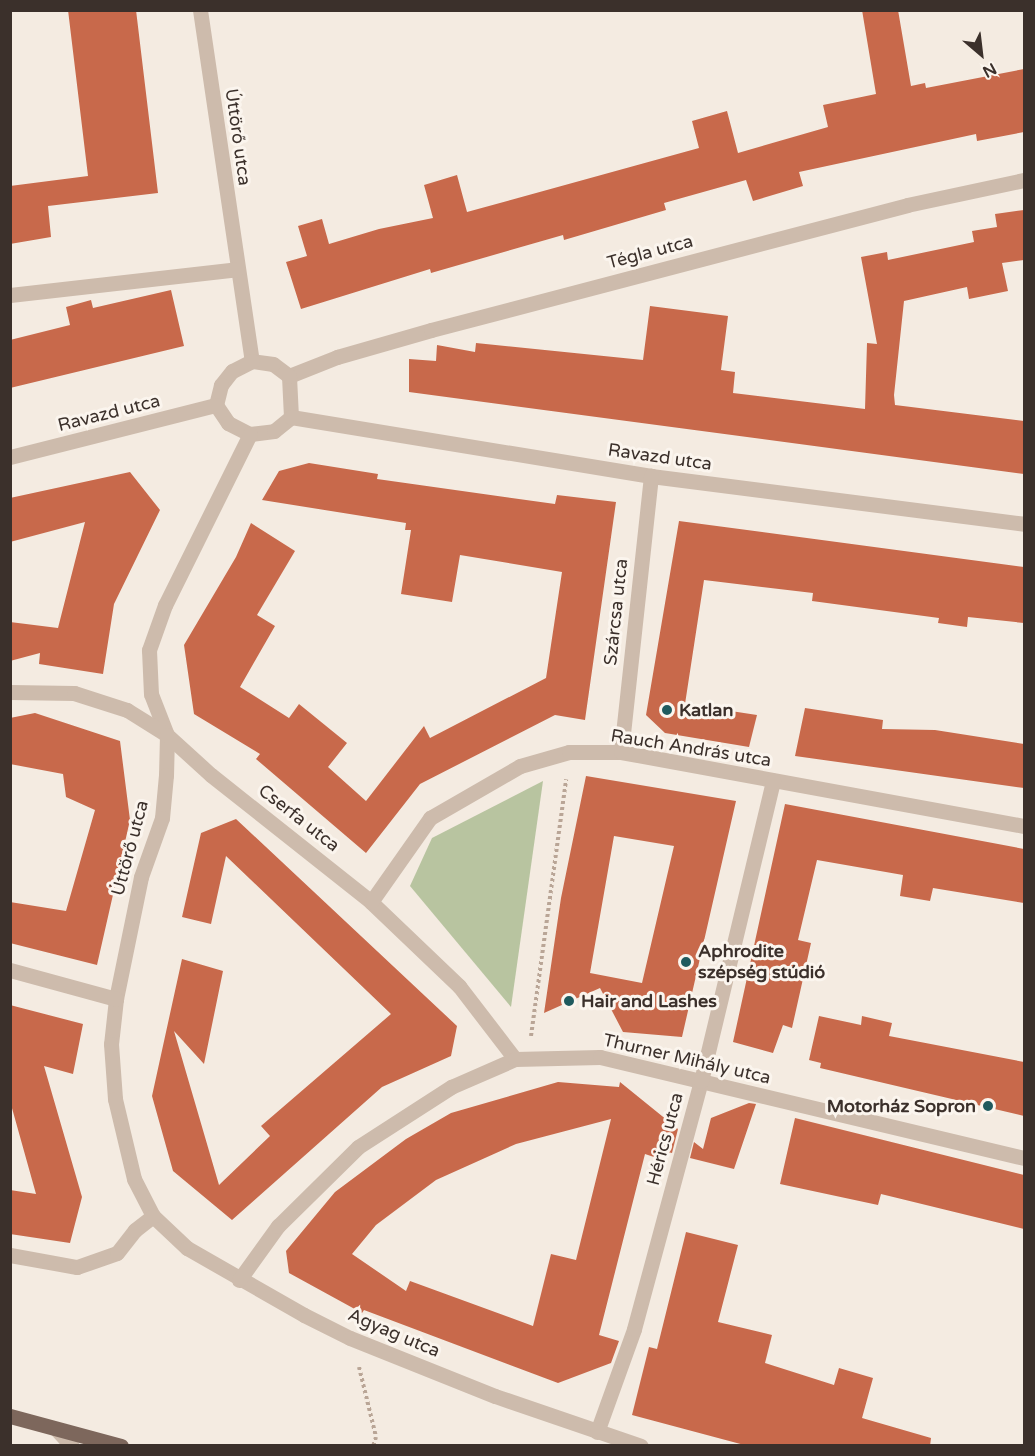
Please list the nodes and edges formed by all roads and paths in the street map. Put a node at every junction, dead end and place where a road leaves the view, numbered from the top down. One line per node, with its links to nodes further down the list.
1 (200, 10): 3 (street, Úttörő utca)
2 (1024, 180): 6 (street, Tégla utca)
3 (237, 269): 4 (street); 5 (street, Úttörő utca)
4 (10, 295)
5 (252, 361): 6 (street); 7 (street)
6 (289, 376): 8 (street)
7 (216, 405): 9 (street); 10 (street, Ravazd utca)
8 (291, 417): 9 (street); 11 (street, Ravazd utca)
9 (250, 434): 14 (street, Úttörő utca)
10 (10, 457)
11 (651, 476): 12 (street, Ravazd utca); 15 (street, Szárcsa utca)
12 (1024, 524)
13 (10, 692): 14 (street, Cserfa utca)
14 (167, 735): 19 (street, Cserfa utca); 21 (street, Úttörő utca)
15 (621, 752): 16 (street, Rauch András utca); 19 (street, Rauch András utca)
16 (773, 781): 18 (street, Rauch András utca); 23 (street, Hérics utca)
17 (564, 787): 22 (path)
18 (1024, 826)
19 (370, 902): 22 (street, Cserfa utca)
20 (10, 970): 21 (street)
21 (116, 999): 25 (street, Úttörő utca)
22 (522, 1058): 23 (street, Thurner Mihály utca); 27 (street, Thurner Mihály utca)
23 (701, 1081): 24 (street, Thurner Mihály utca); 31 (street, Hérics utca)
24 (1024, 1158)
25 (153, 1216): 26 (street); 27 (street, Agyag utca)
26 (10, 1255)
27 (239, 1280): 28 (street, Agyag utca)
28 (350, 1338): 31 (street, Agyag utca); 34 (path)
29 (10, 1416): 30 (main road)
30 (56, 1429): 32 (street); 33 (main road)
31 (597, 1432): 35 (street, Agyag utca)
32 (72, 1446)
33 (121, 1446)
34 (373, 1446)
35 (641, 1446)

